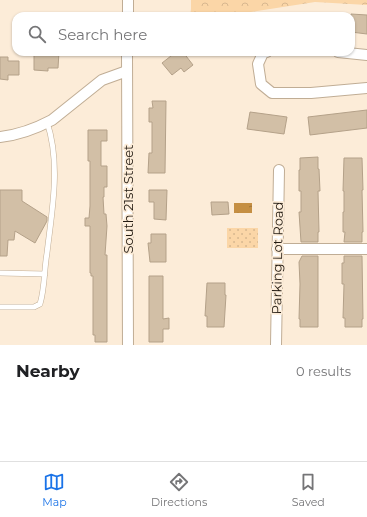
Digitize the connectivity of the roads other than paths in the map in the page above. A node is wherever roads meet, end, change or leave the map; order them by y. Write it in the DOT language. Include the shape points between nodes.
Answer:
graph roads {
  1 [pos="128,0"];
  2 [pos="128,12"];
  3 [pos="355,54"];
  4 [pos="367,55"];
  5 [pos="127,56"];
  6 [pos="262,56"];
  7 [pos="127,71"];
  8 [pos="367,88"];
  9 [pos="48,122"];
  10 [pos="0,137"];
  11 [pos="279,170"];
  12 [pos="277,249"];
  13 [pos="367,249"];
  14 [pos="0,273"];
  15 [pos="45,274"];
  16 [pos="0,307"];
  17 [pos="128,345"];
  18 [pos="276,345"];
  1 -- 2 [label="street"];
  3 -- 4 [label="street"];
  5 -- 7 [label="street, South 21st Street"];
  6 -- 8 [label="street" via="258,64 261,84 272,93 311,93"];
  7 -- 9 [label="street" via="102,80"];
  7 -- 17 [label="street, South 21st Street"];
  9 -- 10 [label="street" via="24,132"];
  9 -- 15 [label="lane" via="54,150 54,195"];
  11 -- 12 [label="street, Parking Lot Road"];
  12 -- 13 [label="street"];
  12 -- 18 [label="street, Parking Lot Road"];
  14 -- 15 [label="lane"];
  15 -- 16 [label="lane" via="40,304 34,307"];
}
